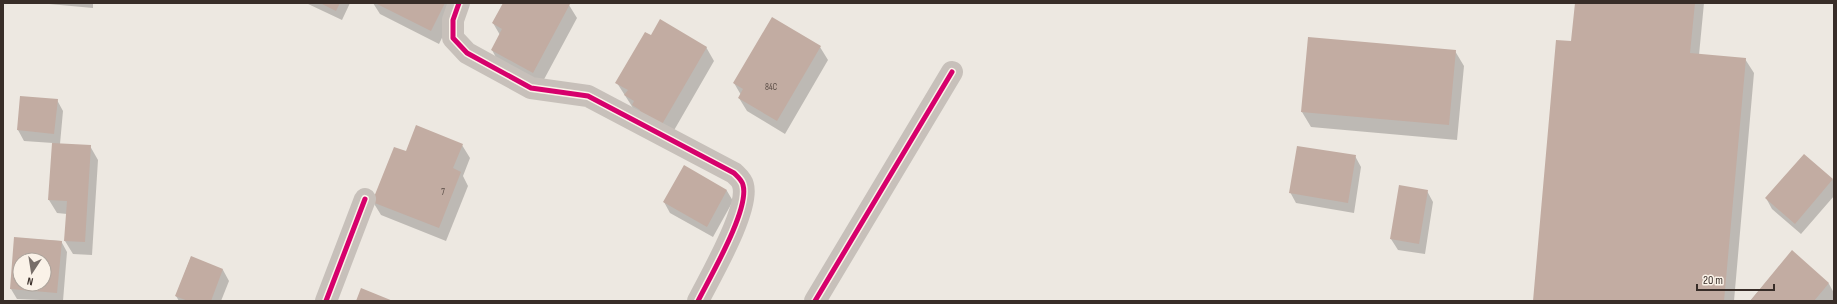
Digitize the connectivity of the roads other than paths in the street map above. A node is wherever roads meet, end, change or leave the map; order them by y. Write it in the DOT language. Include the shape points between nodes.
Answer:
graph roads {
  1 [pos="460,3"];
  2 [pos="952,72"];
  3 [pos="365,199"];
  4 [pos="326,301"];
  5 [pos="698,301"];
  6 [pos="815,301"];
  1 -- 5 [label="street" via="453,20 453,38 467,53 531,88 588,96 734,172 743,184 744,202"];
  2 -- 6 [label="street"];
  3 -- 4 [label="street"];
}
